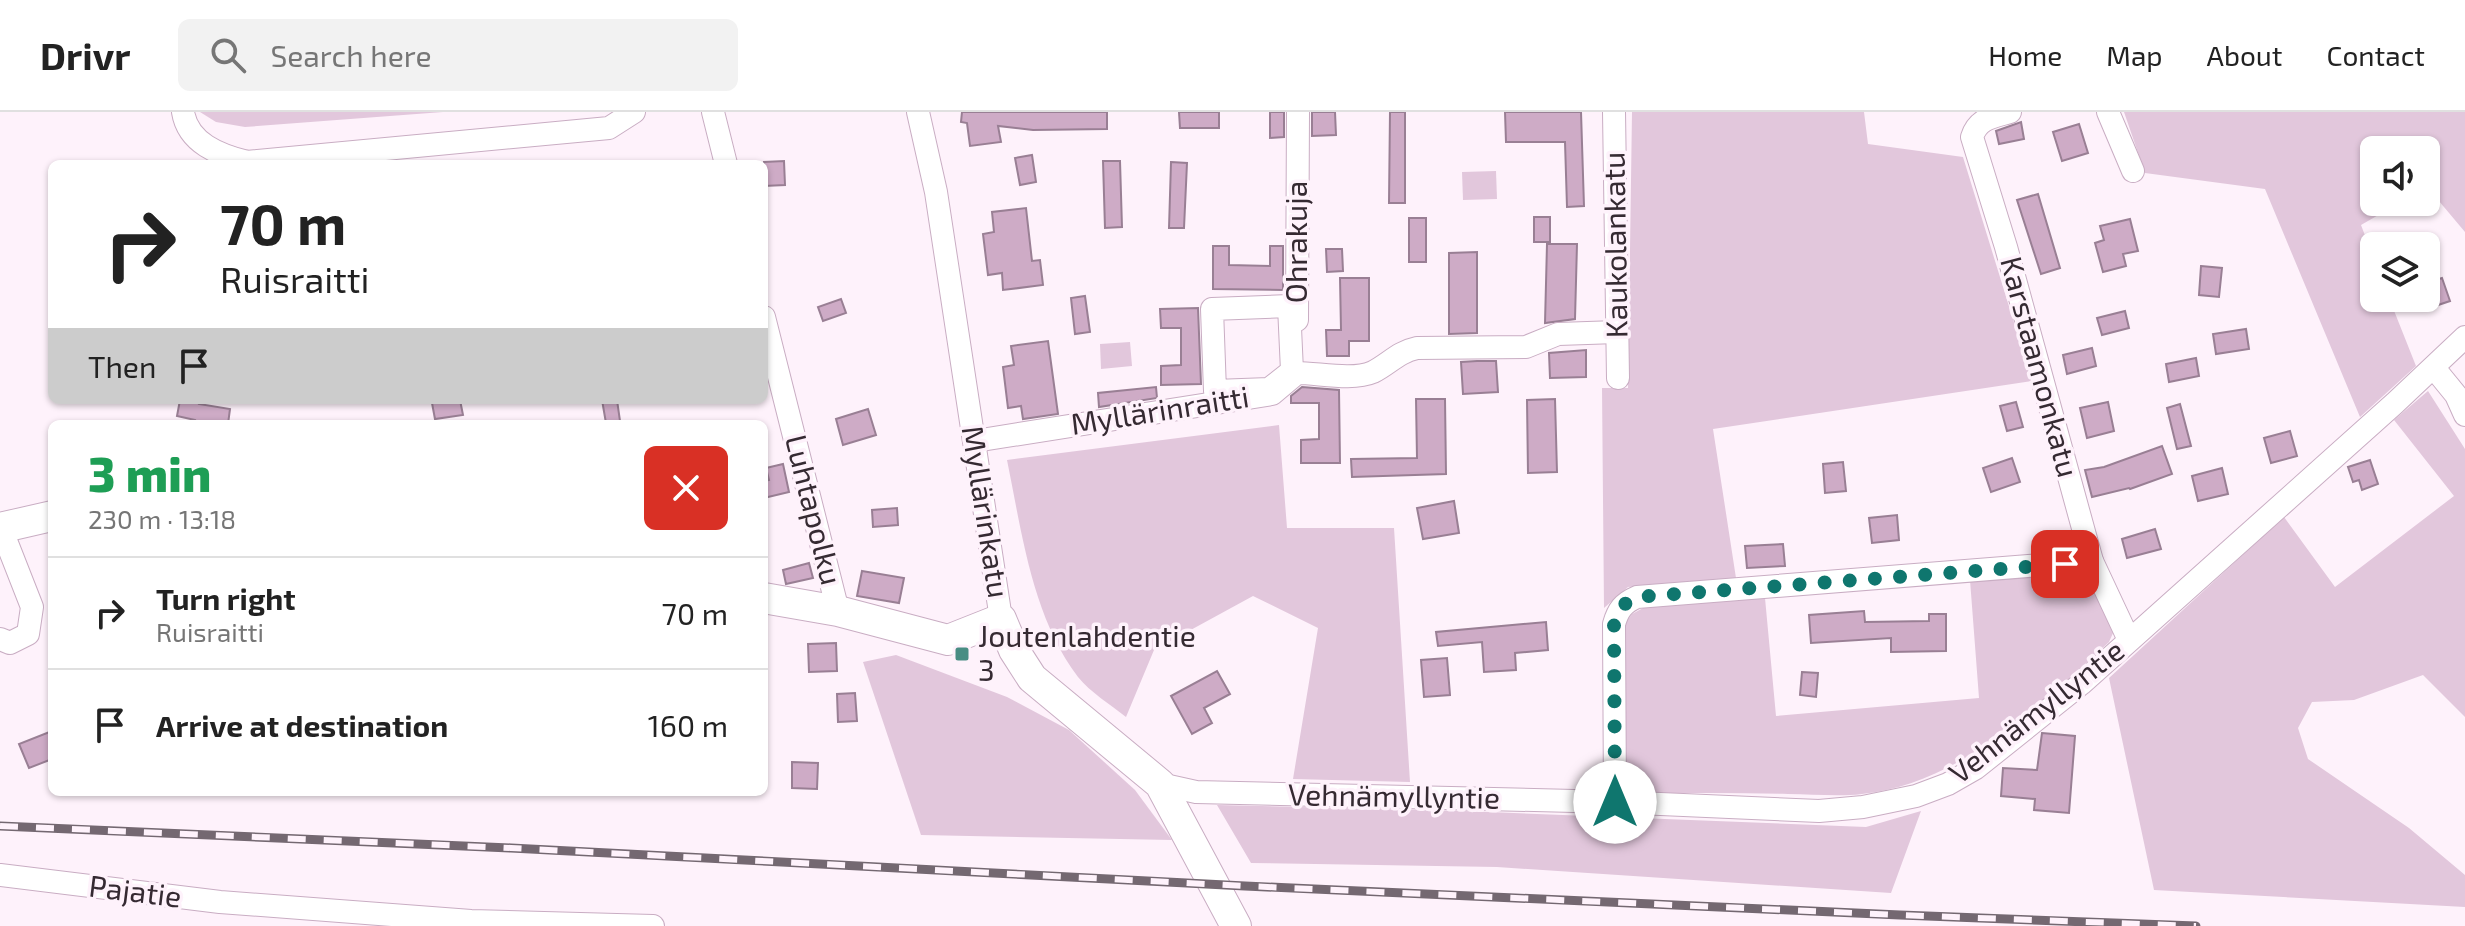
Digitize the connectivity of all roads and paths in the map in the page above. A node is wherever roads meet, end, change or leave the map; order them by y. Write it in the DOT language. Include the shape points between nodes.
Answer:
graph roads {
  1 [pos="183,112"];
  2 [pos="634,112"];
  3 [pos="713,112"];
  4 [pos="918,112"];
  5 [pos="1298,112"];
  6 [pos="1614,112"];
  7 [pos="2010,112"];
  8 [pos="2108,112"];
  9 [pos="239,160"];
  10 [pos="269,160"];
  11 [pos="725,160"];
  12 [pos="2133,171"];
  13 [pos="1617,332"];
  14 [pos="768,333"];
  15 [pos="2465,337"];
  16 [pos="2434,368"];
  17 [pos="1297,373"];
  18 [pos="1618,378"];
  19 [pos="1215,391"];
  20 [pos="2465,415"];
  21 [pos="975,441"];
  22 [pos="48,518"];
  23 [pos="2,542"];
  24 [pos="2092,561"];
  25 [pos="768,599"];
  26 [pos="838,611"];
  27 [pos="1001,619"];
  28 [pos="0,639"];
  29 [pos="2129,640"];
  30 [pos="1160,784"];
  31 [pos="1615,802"];
  32 [pos="0,875"];
  33 [pos="653,926"];
  34 [pos="1236,926"];
  1 -- 9 [label="street" via="192,134 222,156"];
  2 -- 10 [label="street" via="609,128 594,130"];
  3 -- 11 [label="street"];
  4 -- 21 [label="street, Myllärinkatu" via="936,192"];
  5 -- 17 [label="street, Ohrakuja"];
  6 -- 13 [label="street, Kaukolankatu"];
  7 -- 24 [label="street, Karstaamonkatu" via="1982,120 1972,137"];
  8 -- 12 [label="street"];
  13 -- 17 [label="street" via="1558,334 1526,347 1417,348 1361,375"];
  13 -- 18 [label="street, Kaukolankatu"];
  14 -- 26 [label="street, Luhtapolku"];
  15 -- 16 [label="street, Vehnämyllyntie"];
  16 -- 20 [label="street"];
  16 -- 29 [label="street, Vehnämyllyntie"];
  17 -- 21 [label="street, Myllärinraitti" via="1272,394"];
  19 -- 19 [label="street" via="1212,309 1289,306 1292,371 1269,389"];
  21 -- 27 [label="street, Myllärinkatu"];
  22 -- 23 [label="street"];
  23 -- 28 [label="street" via="32,607 28,634 10,643"];
  24 -- 29 [label="street, Karstaamonkatu"];
  24 -- 31 [label="street" via="1637,597 1626,602 1614,624"];
  25 -- 26 [label="street"];
  26 -- 27 [label="street" via="948,640"];
  27 -- 30 [label="street, Myllärinkatu" via="1032,678"];
  29 -- 31 [label="street, Vehnämyllyntie" via="1976,768 1916,796 1819,811"];
  30 -- 31 [label="street, Vehnämyllyntie" via="1196,792"];
  30 -- 34 [label="street, Myllärinkatu"];
  32 -- 33 [label="street, Pajatie" via="220,902 471,921"];
}
